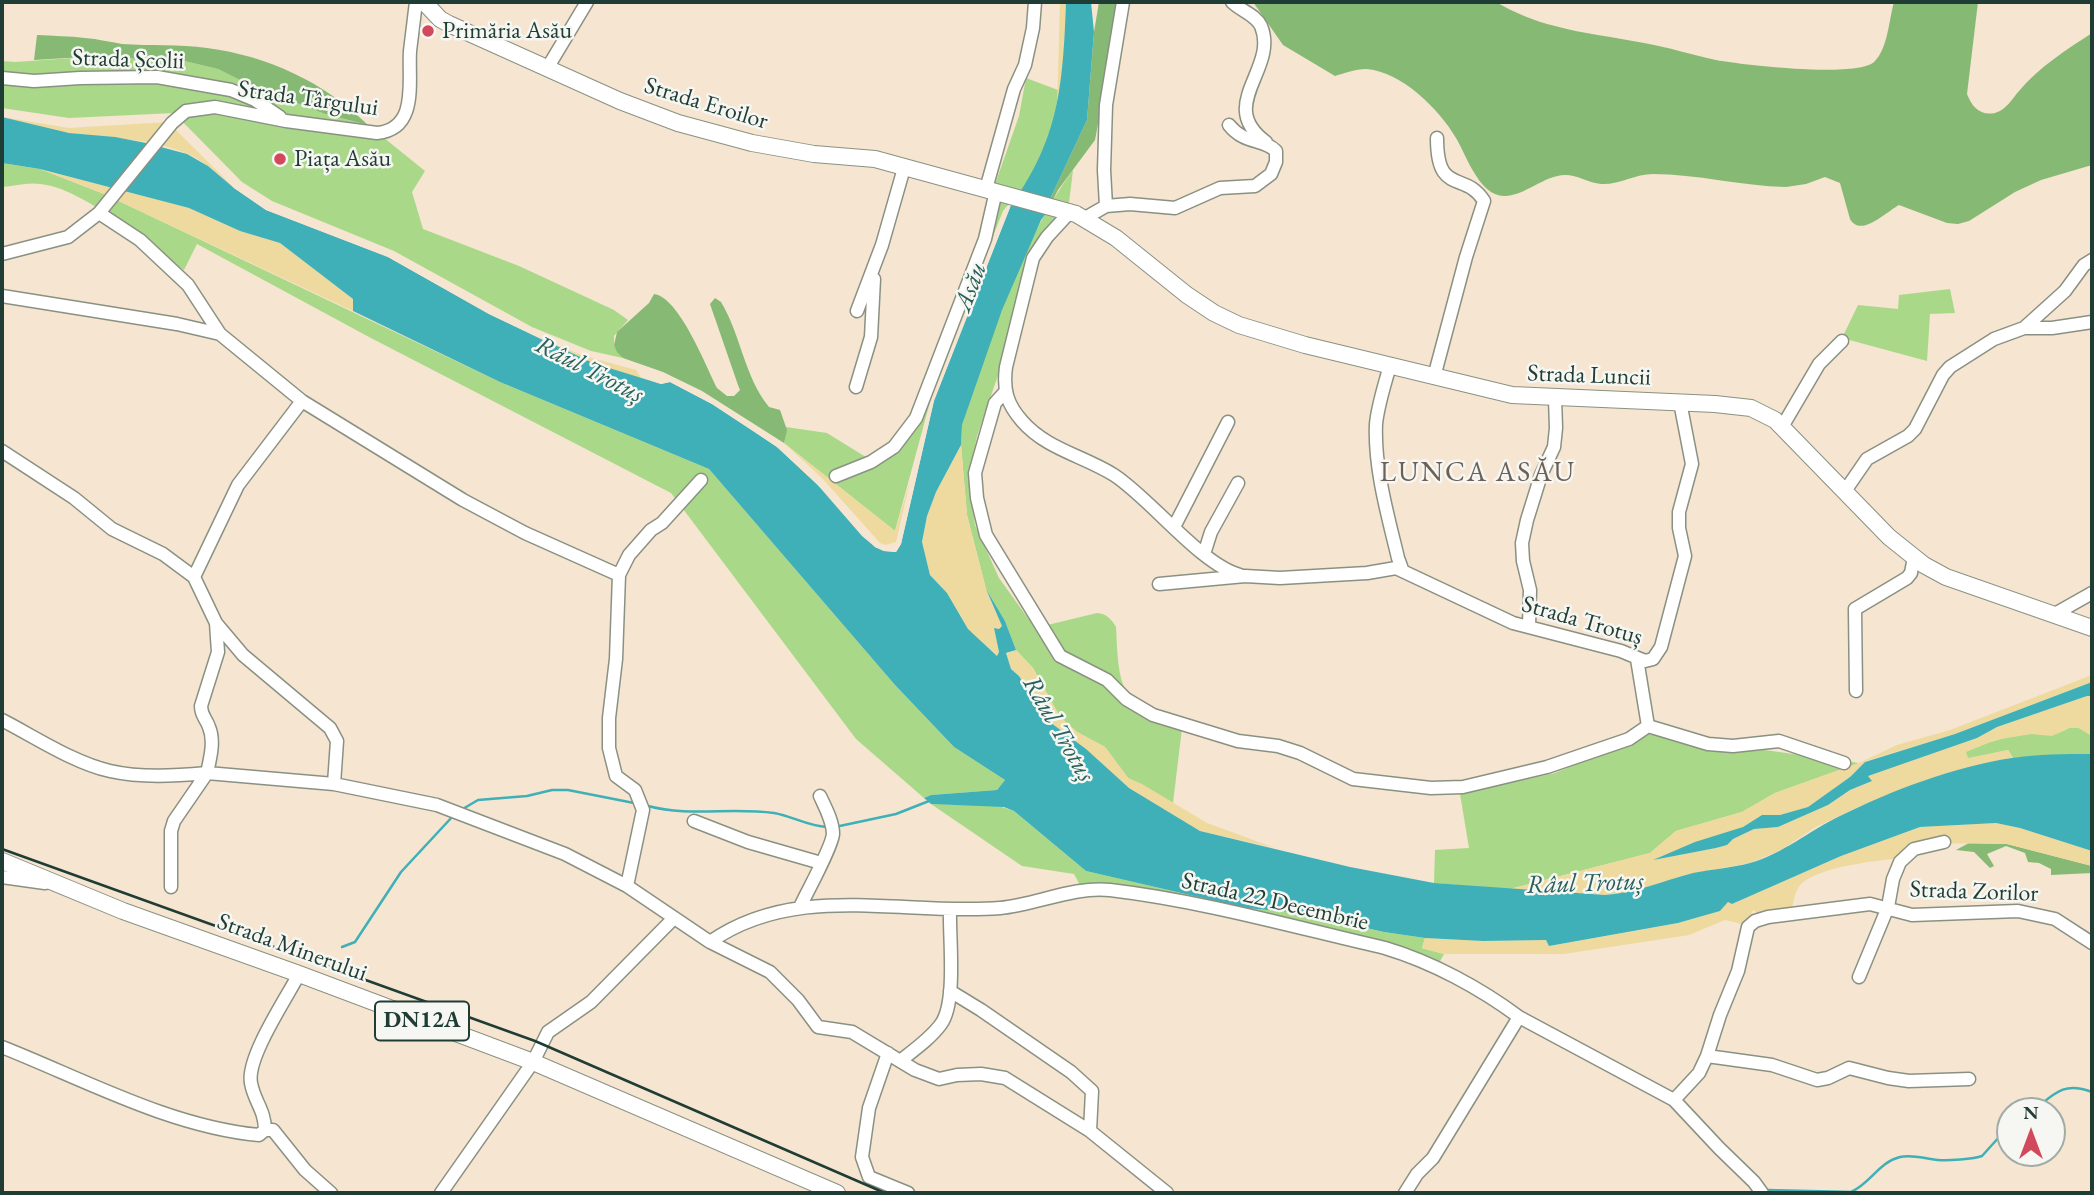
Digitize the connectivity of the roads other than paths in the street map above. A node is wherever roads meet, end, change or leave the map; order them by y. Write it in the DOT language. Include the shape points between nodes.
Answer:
graph roads {
  1 [pos="416,2"];
  2 [pos="424,2"];
  3 [pos="587,2"];
  4 [pos="1035,2"];
  5 [pos="1123,2"];
  6 [pos="1232,2"];
  7 [pos="548,67"];
  8 [pos="2,78"];
  9 [pos="286,121"];
  10 [pos="1229,125"];
  11 [pos="1437,138"];
  12 [pos="1272,147"];
  13 [pos="904,167"];
  14 [pos="991,190"];
  15 [pos="1106,206"];
  16 [pos="99,213"];
  17 [pos="1070,213"];
  18 [pos="2,254"];
  19 [pos="877,258"];
  20 [pos="2092,260"];
  21 [pos="2,296"];
  22 [pos="857,311"];
  23 [pos="2092,322"];
  24 [pos="2024,328"];
  25 [pos="220,334"];
  26 [pos="1842,341"];
  27 [pos="1390,365"];
  28 [pos="1434,377"];
  29 [pos="856,387"];
  30 [pos="1005,391"];
  31 [pos="1555,398"];
  32 [pos="302,401"];
  33 [pos="1680,402"];
  34 [pos="1228,422"];
  35 [pos="1782,427"];
  36 [pos="2,451"];
  37 [pos="836,476"];
  38 [pos="701,480"];
  39 [pos="1238,484"];
  40 [pos="1845,491"];
  41 [pos="1174,527"];
  42 [pos="1204,554"];
  43 [pos="1913,557"];
  44 [pos="1402,569"];
  45 [pos="619,575"];
  46 [pos="1245,576"];
  47 [pos="194,578"];
  48 [pos="1159,584"];
  49 [pos="2092,593"];
  50 [pos="2053,615"];
  51 [pos="216,624"];
  52 [pos="1528,626"];
  53 [pos="2092,628"];
  54 [pos="1637,659"];
  55 [pos="1856,691"];
  56 [pos="2,720"];
  57 [pos="1648,726"];
  58 [pos="1844,762"];
  59 [pos="207,773"];
  60 [pos="334,784"];
  61 [pos="820,796"];
  62 [pos="694,821"];
  63 [pos="1944,842"];
  64 [pos="2,861"];
  65 [pos="821,863"];
  66 [pos="2,877"];
  67 [pos="59,884"];
  68 [pos="627,886"];
  69 [pos="171,887"];
  70 [pos="800,907"];
  71 [pos="1888,907"];
  72 [pos="950,910"];
  73 [pos="674,918"];
  74 [pos="710,942"];
  75 [pos="2092,943"];
  76 [pos="299,974"];
  77 [pos="1859,977"];
  78 [pos="950,991"];
  79 [pos="1519,1017"];
  80 [pos="2,1047"];
  81 [pos="888,1053"];
  82 [pos="1707,1056"];
  83 [pos="900,1061"];
  84 [pos="533,1062"];
  85 [pos="1969,1079"];
  86 [pos="1674,1100"];
  87 [pos="265,1130"];
  88 [pos="1090,1131"];
  89 [pos="1760,1191"];
  90 [pos="331,1193"];
  91 [pos="441,1193"];
  92 [pos="837,1193"];
  93 [pos="908,1193"];
  94 [pos="1167,1193"];
  95 [pos="1405,1193"];
  1 -- 9 [label="street, Strada Târgului" via="409,98 400,124 377,133"];
  2 -- 7 [label="main road, Strada Eroilor" via="449,24"];
  3 -- 7 [label="street"];
  4 -- 14 [label="street" via="1025,65 1014,89"];
  5 -- 15 [label="street" via="1106,105"];
  6 -- 12 [label="street" via="1257,20 1263,36 1264,54 1248,90 1246,110 1252,128"];
  7 -- 13 [label="main road, Strada Eroilor" via="656,116 733,139"];
  8 -- 9 [label="street, Strada Școlii" via="157,77 205,84 255,100"];
  9 -- 16 [label="street, Strada Târgului" via="215,107 186,111"];
  10 -- 12 [label="street" via="1242,138"];
  11 -- 28 [label="street" via="1442,171 1478,191 1484,201"];
  12 -- 15 [label="street" via="1277,155 1274,169 1255,186 1220,188 1175,208"];
  13 -- 14 [label="main road, Strada Eroilor"];
  13 -- 19 [label="street"];
  14 -- 17 [label="main road, Strada Eroilor"];
  14 -- 37 [label="street" via="985,239 916,418 894,447"];
  15 -- 17 [label="street"];
  16 -- 18 [label="street" via="68,237"];
  16 -- 25 [label="street" via="140,240 188,285"];
  17 -- 27 [label="main road, Strada Luncii" via="1116,238 1200,305 1227,320 1350,358"];
  17 -- 30 [label="street" via="1046,237 1034,258 1008,356"];
  19 -- 22 [label="street"];
  19 -- 29 [label="street" via="871,337"];
  20 -- 24 [label="street" via="2065,292"];
  21 -- 25 [label="street"];
  23 -- 24 [label="street"];
  24 -- 40 [label="street" via="1994,339 1950,367 1915,429 1867,458"];
  25 -- 32 [label="street"];
  26 -- 35 [label="street" via="1819,364"];
  27 -- 28 [label="main road, Strada Luncii"];
  27 -- 44 [label="street" via="1376,434"];
  28 -- 31 [label="main road, Strada Luncii" via="1512,396"];
  30 -- 41 [label="street" via="1016,414 1034,433 1120,479"];
  30 -- 57 [label="street" via="995,403 975,473 986,535 1060,656 1107,680 1126,699 1153,715 1238,741 1300,753 1353,779 1431,788 1462,787 1547,767 1629,738"];
  31 -- 33 [label="main road, Strada Luncii"];
  31 -- 52 [label="street" via="1554,447 1522,542 1530,590"];
  32 -- 45 [label="street" via="463,500"];
  32 -- 47 [label="street" via="238,485"];
  33 -- 35 [label="main road, Strada Luncii" via="1751,408"];
  33 -- 54 [label="street, Strada Trotuș" via="1692,464 1679,512 1685,556 1659,653 1649,661"];
  34 -- 41 [label="street"];
  35 -- 40 [label="main road, Strada Luncii"];
  36 -- 47 [label="street" via="112,529 163,555"];
  38 -- 45 [label="street" via="629,555"];
  39 -- 42 [label="street"];
  40 -- 43 [label="main road, Strada Luncii"];
  41 -- 42 [label="street"];
  42 -- 46 [label="street"];
  43 -- 50 [label="main road, Strada Luncii" via="1946,577"];
  43 -- 55 [label="street" via="1911,573 1901,583 1855,609"];
  44 -- 46 [label="street" via="1280,578"];
  44 -- 52 [label="street, Strada Trotuș" via="1509,622"];
  45 -- 68 [label="street" via="609,748 616,776 635,790 643,810"];
  46 -- 48 [label="street"];
  47 -- 51 [label="street"];
  49 -- 50 [label="street"];
  50 -- 53 [label="main road, Strada Luncii"];
  51 -- 59 [label="street" via="218,652 201,706 211,738"];
  51 -- 60 [label="street" via="243,655 330,728 337,741"];
  52 -- 54 [label="street, Strada Trotuș"];
  54 -- 57 [label="street"];
  56 -- 59 [label="street" via="108,771 169,776"];
  57 -- 58 [label="street" via="1708,744 1779,741"];
  59 -- 60 [label="street"];
  59 -- 69 [label="street" via="174,821"];
  60 -- 68 [label="street" via="437,805 565,854"];
  61 -- 65 [label="street" via="833,834"];
  62 -- 65 [label="street"];
  63 -- 71 [label="street" via="1914,849 1900,862"];
  64 -- 67 [label="main road, Strada Minerului / DN12A"];
  65 -- 70 [label="street"];
  66 -- 67 [label="street"];
  67 -- 76 [label="main road, Strada Minerului / DN12A"];
  68 -- 73 [label="street"];
  70 -- 72 [label="street, Strada 22 Decembrie"];
  70 -- 74 [label="street, Strada 22 Decembrie" via="729,929"];
  71 -- 75 [label="street, Strada Zorilor" via="1912,915 2031,912 2055,919"];
  71 -- 77 [label="street"];
  71 -- 82 [label="street, Strada Zorilor" via="1870,904 1755,920 1748,927 1738,971"];
  72 -- 78 [label="street"];
  72 -- 79 [label="street, Strada 22 Decembrie" via="1003,908 1106,890 1191,903 1413,956"];
  73 -- 74 [label="street"];
  73 -- 84 [label="street" via="592,1002 548,1032"];
  74 -- 81 [label="street" via="771,972 818,1027 852,1032"];
  76 -- 84 [label="main road, Strada Minerului / DN12A"];
  76 -- 87 [label="street" via="250,1068 251,1084 265,1115"];
  78 -- 83 [label="street" via="942,1023"];
  78 -- 88 [label="street" via="1072,1072 1093,1091"];
  79 -- 86 [label="street, Strada 22 Decembrie"];
  79 -- 95 [label="street" via="1433,1158"];
  80 -- 87 [label="street" via="131,1102 237,1133 259,1135"];
  81 -- 83 [label="street"];
  81 -- 93 [label="street" via="869,1108 862,1157 869,1177"];
  82 -- 85 [label="street" via="1772,1065 1817,1080 1849,1068 1909,1081"];
  82 -- 86 [label="street, Strada Zorilor" via="1699,1073"];
  83 -- 88 [label="street" via="939,1079 981,1074 1005,1078"];
  84 -- 91 [label="street"];
  84 -- 92 [label="main road, Strada Minerului / DN12A"];
  86 -- 89 [label="street, Strada 22 Decembrie"];
  87 -- 90 [label="street" via="273,1130 305,1170"];
  88 -- 94 [label="street"];
}
